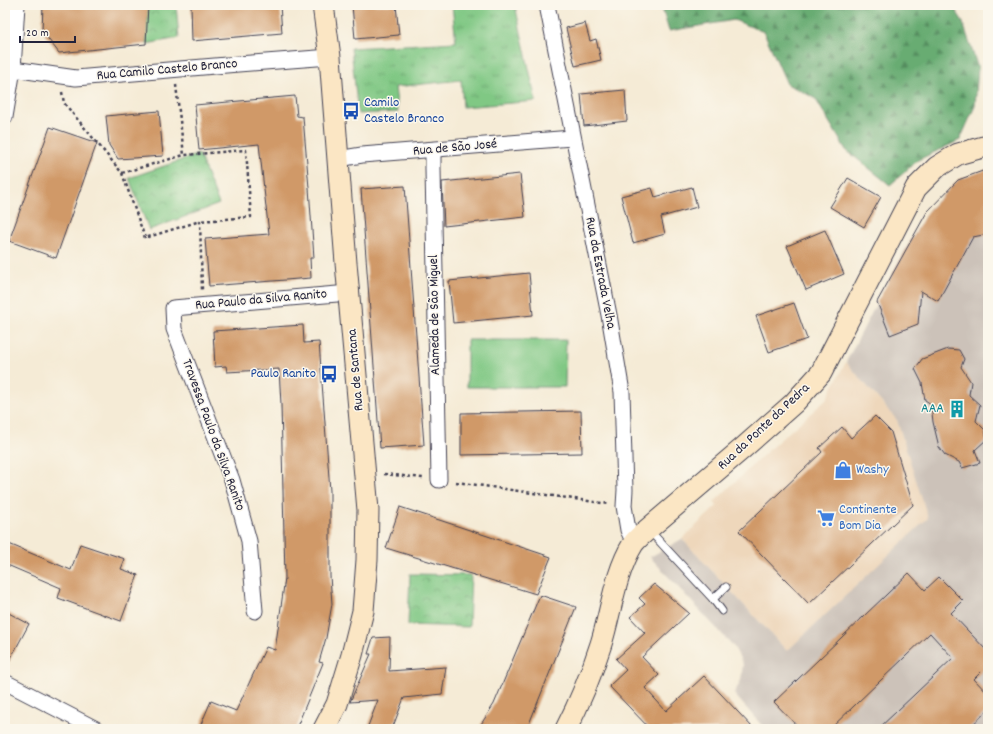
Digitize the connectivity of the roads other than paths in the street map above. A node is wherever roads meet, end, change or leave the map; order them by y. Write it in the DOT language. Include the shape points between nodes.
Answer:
graph roads {
  1 [pos="17,5"];
  2 [pos="323,5"];
  3 [pos="547,5"];
  4 [pos="330,57"];
  5 [pos="9,67"];
  6 [pos="5,117"];
  7 [pos="572,138"];
  8 [pos="988,147"];
  9 [pos="433,150"];
  10 [pos="338,159"];
  11 [pos="349,293"];
  12 [pos="173,308"];
  13 [pos="439,480"];
  14 [pos="641,536"];
  15 [pos="726,587"];
  16 [pos="713,599"];
  17 [pos="255,610"];
  18 [pos="722,611"];
  19 [pos="5,682"];
  20 [pos="96,729"];
  21 [pos="324,729"];
  22 [pos="566,729"];
  1 -- 5 [label="street"];
  2 -- 4 [label="main road, Rua de Santana"];
  3 -- 7 [label="street, Rua da Estrada Velha"];
  4 -- 5 [label="street, Rua Camilo Castelo Branco" via="76,78"];
  4 -- 10 [label="main road, Rua de Santana"];
  5 -- 6 [label="street"];
  7 -- 9 [label="street, Rua de São José"];
  7 -- 14 [label="street, Rua da Estrada Velha" via="609,315 622,392 624,506 628,530"];
  8 -- 14 [label="main road, Rua da Ponte da Pedra" via="958,154 937,167 916,188 821,373 794,403"];
  9 -- 10 [label="street, Rua de São José"];
  9 -- 13 [label="street, Alameda de São Miguel"];
  10 -- 11 [label="main road, Rua de Santana"];
  11 -- 12 [label="street, Rua Paulo da Silva Ranito"];
  11 -- 21 [label="main road, Rua de Santana" via="366,473 367,560 363,611 352,655 337,704"];
  12 -- 17 [label="street, Travessa Paulo da Silva Ranito" via="174,329 232,480 249,541"];
  14 -- 16 [label="lane"];
  14 -- 22 [label="main road, Rua da Ponte da Pedra" via="627,555 601,643"];
  15 -- 16 [label="lane"];
  16 -- 18 [label="lane"];
  19 -- 20 [label="street"];
}
